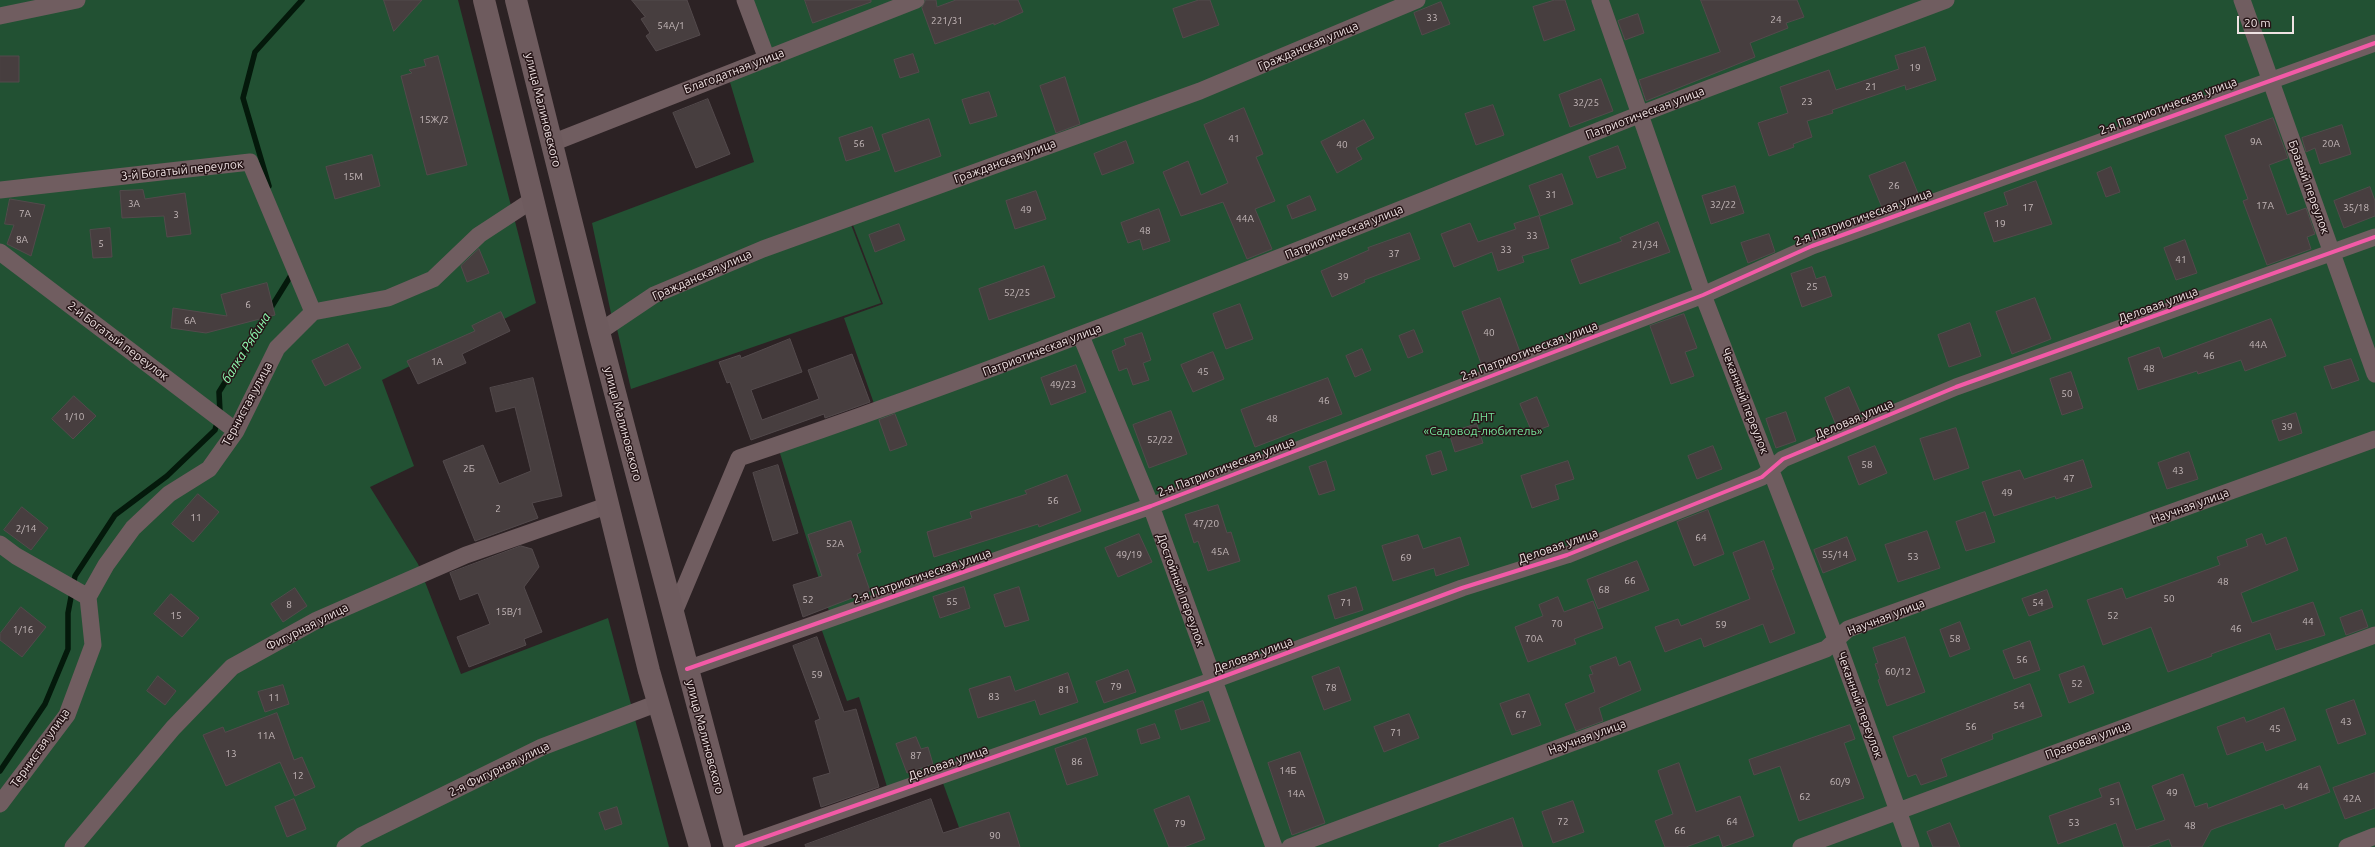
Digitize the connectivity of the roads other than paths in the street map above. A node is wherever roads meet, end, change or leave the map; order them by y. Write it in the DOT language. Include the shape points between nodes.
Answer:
graph roads {
  1 [pos="76,0"];
  2 [pos="484,0"];
  3 [pos="516,0"];
  4 [pos="745,0"];
  5 [pos="916,0"];
  6 [pos="1417,0"];
  7 [pos="1600,0"];
  8 [pos="1946,0"];
  9 [pos="2242,0"];
  10 [pos="0,16"];
  11 [pos="2375,43"];
  12 [pos="767,59"];
  13 [pos="2271,79"];
  14 [pos="1639,115"];
  15 [pos="552,143"];
  16 [pos="0,190"];
  17 [pos="534,199"];
  18 [pos="2375,237"];
  19 [pos="0,252"];
  20 [pos="2333,253"];
  21 [pos="1704,295"];
  22 [pos="313,312"];
  23 [pos="599,332"];
  24 [pos="1081,336"];
  25 [pos="2375,374"];
  26 [pos="236,431"];
  27 [pos="2375,439"];
  28 [pos="1772,469"];
  29 [pos="609,505"];
  30 [pos="1151,506"];
  31 [pos="0,544"];
  32 [pos="88,598"];
  33 [pos="673,615"];
  34 [pos="2375,635"];
  35 [pos="1836,639"];
  36 [pos="687,669"];
  37 [pos="1214,680"];
  38 [pos="658,702"];
  39 [pos="0,804"];
  40 [pos="1898,810"];
  41 [pos="2375,836"];
  42 [pos="73,847"];
  43 [pos="345,847"];
  44 [pos="700,847"];
  45 [pos="736,847"];
  46 [pos="1274,847"];
  47 [pos="1290,847"];
  48 [pos="1801,847"];
  49 [pos="1911,847"];
  50 [pos="2347,847"];
  1 -- 10 [label="street"];
  2 -- 17 [label="highway"];
  3 -- 15 [label="highway, улица Малиновского"];
  4 -- 12 [label="street"];
  5 -- 12 [label="street, Благодатная улица"];
  6 -- 23 [label="street, Гражданская улица" via="1200,91 763,249 654,295"];
  7 -- 14 [label="street, Чеканный переулок"];
  8 -- 14 [label="street, Патриотическая улица"];
  9 -- 13 [label="street, Бравый переулок"];
  11 -- 13 [label="street, 2-я Патриотическая улица"];
  12 -- 15 [label="street, Благодатная улица"];
  13 -- 20 [label="street, Бравый переулок"];
  13 -- 21 [label="street, 2-я Патриотическая улица" via="1812,246"];
  14 -- 21 [label="street, Чеканный переулок"];
  14 -- 24 [label="street, Патриотическая улица"];
  15 -- 23 [label="highway, улица Малиновского"];
  16 -- 22 [label="street, 3-й Богатый переулок" via="250,162"];
  17 -- 22 [label="street" via="479,235 433,279 388,298"];
  17 -- 29 [label="highway"];
  18 -- 20 [label="street, Деловая улица"];
  19 -- 26 [label="street, 2-й Богатый переулок"];
  20 -- 25 [label="street, Бравый переулок"];
  20 -- 28 [label="street, Деловая улица" via="1956,388 1783,459"];
  21 -- 28 [label="street, Чеканный переулок"];
  21 -- 30 [label="street, 2-я Патриотическая улица"];
  22 -- 26 [label="street, Тернистая улица" via="277,348"];
  23 -- 33 [label="highway, улица Малиновского"];
  24 -- 30 [label="street, Достойный переулок"];
  24 -- 33 [label="street, Патриотическая улица" via="875,412 739,458"];
  26 -- 32 [label="street, Тернистая улица" via="209,469 169,494 133,528 106,565"];
  27 -- 35 [label="street, Научная улица" via="1848,629"];
  28 -- 35 [label="street, Чеканный переулок"];
  28 -- 37 [label="street, Деловая улица" via="1762,477 1567,555 1462,588"];
  29 -- 38 [label="highway"];
  29 -- 42 [label="street, Фигурная улица" via="466,555 317,620 232,667 173,728"];
  30 -- 36 [label="street, 2-я Патриотическая улица"];
  30 -- 37 [label="street, Достойный переулок"];
  31 -- 32 [label="street"];
  32 -- 39 [label="street, Тернистая улица" via="92,645 67,715"];
  33 -- 36 [label="highway, улица Малиновского"];
  34 -- 40 [label="street, Правовая улица"];
  35 -- 40 [label="street, Чеканный переулок"];
  35 -- 47 [label="street, Научная улица" via="1826,649"];
  36 -- 45 [label="highway, улица Малиновского"];
  37 -- 45 [label="street, Деловая улица"];
  37 -- 46 [label="street, Достойный переулок"];
  38 -- 43 [label="street, 2-я Фигурная улица" via="542,747 361,836"];
  38 -- 44 [label="highway"];
  40 -- 48 [label="street, Правовая улица"];
  40 -- 49 [label="street, Чеканный переулок"];
  41 -- 50 [label="street"];
}
